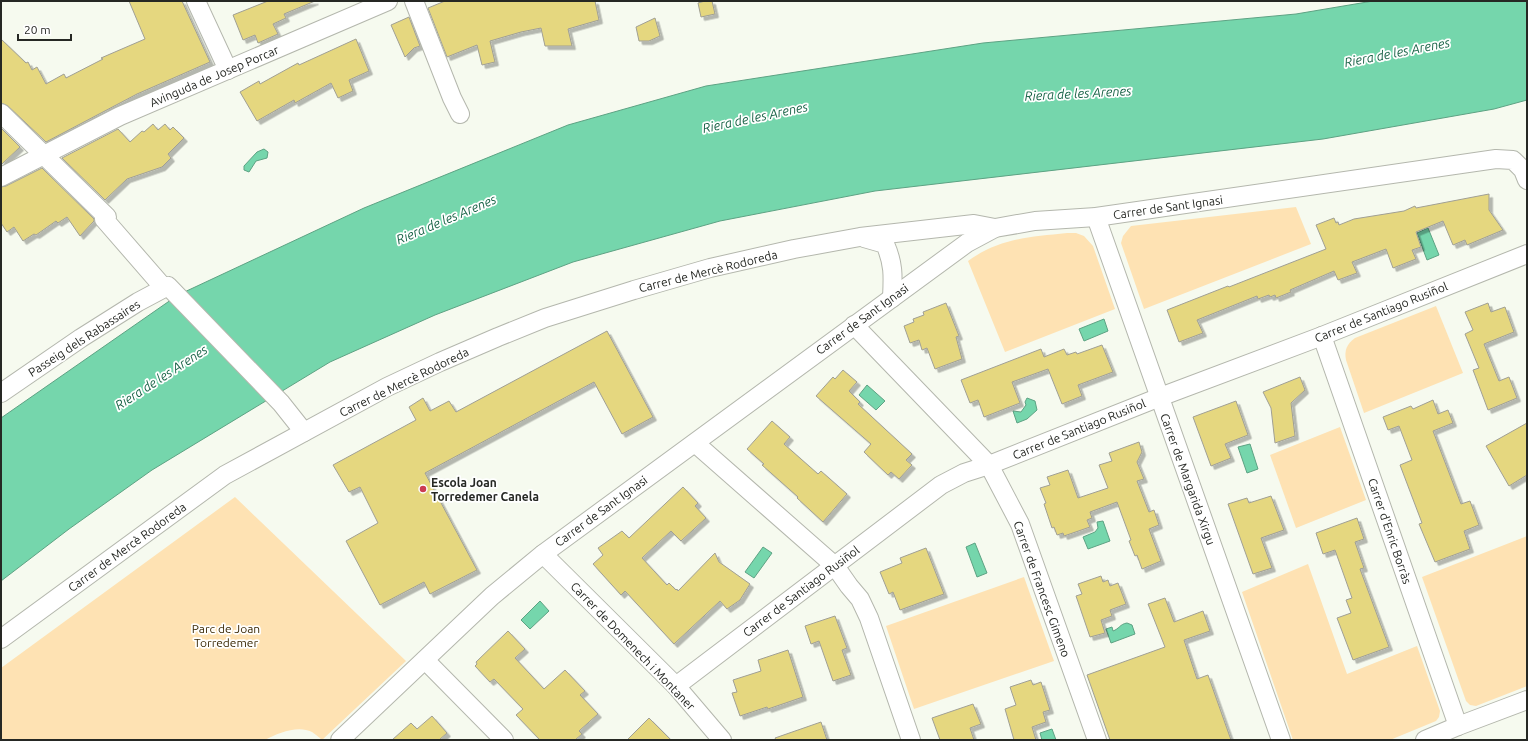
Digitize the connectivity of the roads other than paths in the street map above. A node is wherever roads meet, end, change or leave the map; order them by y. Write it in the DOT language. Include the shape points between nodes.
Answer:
graph roads {
  1 [pos="196,1"];
  2 [pos="388,1"];
  3 [pos="414,1"];
  4 [pos="228,70"];
  5 [pos="1,113"];
  6 [pos="460,114"];
  7 [pos="44,155"];
  8 [pos="1,177"];
  9 [pos="1527,180"];
  10 [pos="1096,217"];
  11 [pos="995,228"];
  12 [pos="860,237"];
  13 [pos="1527,254"];
  14 [pos="166,287"];
  15 [pos="892,298"];
  16 [pos="854,325"];
  17 [pos="1322,336"];
  18 [pos="1,393"];
  19 [pos="1160,397"];
  20 [pos="304,432"];
  21 [pos="695,444"];
  22 [pos="989,465"];
  23 [pos="543,554"];
  24 [pos="835,566"];
  25 [pos="1,639"];
  26 [pos="425,660"];
  27 [pos="676,686"];
  28 [pos="1527,700"];
  29 [pos="1458,726"];
  30 [pos="340,740"];
  31 [pos="504,740"];
  32 [pos="722,740"];
  33 [pos="911,740"];
  34 [pos="1097,740"];
  35 [pos="1281,740"];
  36 [pos="1425,740"];
  1 -- 4 [label="street"];
  2 -- 4 [label="street, Avinguda de Josep Porcar"];
  3 -- 6 [label="street"];
  4 -- 7 [label="street, Avinguda de Josep Porcar" via="120,116"];
  5 -- 7 [label="street"];
  7 -- 8 [label="street, Avinguda de Josep Porcar"];
  7 -- 14 [label="street" via="107,216 104,219"];
  9 -- 10 [label="street, Carrer de Sant Ignasi" via="1512,160 1496,159"];
  10 -- 11 [label="street, Carrer de Sant Ignasi" via="1035,221"];
  10 -- 19 [label="street, Carrer de Margarida Xirgu"];
  11 -- 12 [label="street, Carrer de Mercè Rodoreda" via="974,224"];
  11 -- 15 [label="street, Carrer de Sant Ignasi" via="967,243"];
  12 -- 15 [label="street, Carrer de Mercè Rodoreda" via="885,244 893,269"];
  12 -- 20 [label="street, Carrer de Mercè Rodoreda" via="710,268 545,318 387,387"];
  13 -- 17 [label="street, Carrer de Santiago Rusiñol"];
  14 -- 18 [label="street, Passeig dels Rabassaires" via="81,338"];
  14 -- 20 [label="street" via="280,403"];
  15 -- 16 [label="street, Carrer de Sant Ignasi"];
  16 -- 21 [label="street, Carrer de Sant Ignasi"];
  16 -- 22 [label="street, Carrer de Francesc Gimeno"];
  17 -- 19 [label="street, Carrer de Santiago Rusiñol"];
  17 -- 29 [label="street, Carrer d'Enric Borràs"];
  19 -- 22 [label="street, Carrer de Santiago Rusiñol"];
  19 -- 35 [label="street, Carrer de Margarida Xirgu"];
  20 -- 25 [label="street, Carrer de Mercè Rodoreda" via="225,475"];
  21 -- 23 [label="street, Carrer de Sant Ignasi"];
  21 -- 24 [label="street"];
  22 -- 24 [label="street, Carrer de Santiago Rusiñol" via="964,473 941,485"];
  22 -- 34 [label="street, Carrer de Francesc Gimeno" via="1020,524"];
  23 -- 26 [label="street, Carrer de Sant Ignasi" via="492,596"];
  23 -- 27 [label="street, Carrer de Domenech i Montaner"];
  24 -- 27 [label="street, Carrer de Santiago Rusiñol"];
  24 -- 33 [label="street" via="860,599 869,618"];
  26 -- 30 [label="street, Carrer de Sant Ignasi"];
  26 -- 31 [label="street"];
  27 -- 32 [label="street, Carrer de Domenech i Montaner"];
  28 -- 29 [label="street"];
  29 -- 36 [label="street"];
}
